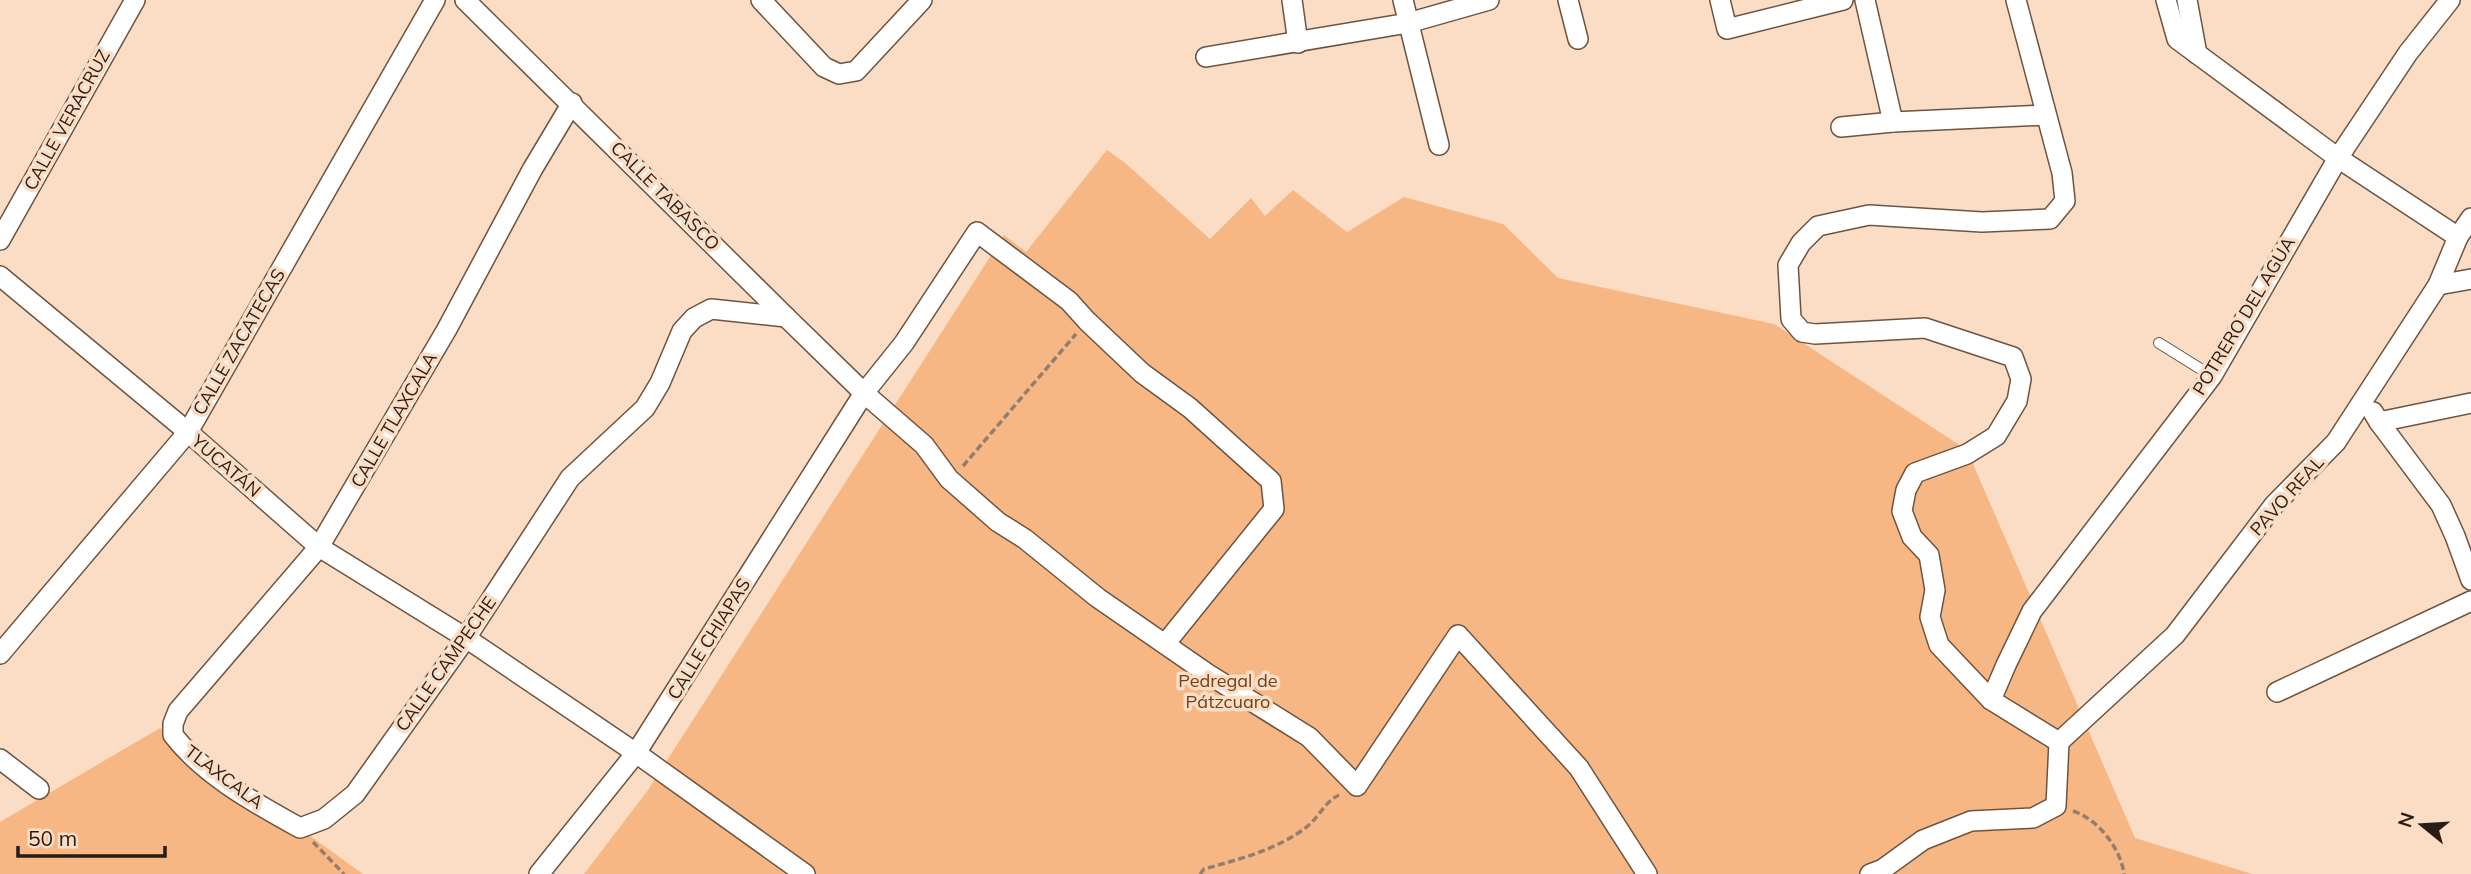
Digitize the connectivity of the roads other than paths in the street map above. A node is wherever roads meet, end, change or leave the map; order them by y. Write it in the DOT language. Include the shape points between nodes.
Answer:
graph roads {
  1 [pos="135,0"];
  2 [pos="435,0"];
  3 [pos="465,0"];
  4 [pos="761,0"];
  5 [pos="922,0"];
  6 [pos="1292,0"];
  7 [pos="1402,0"];
  8 [pos="1489,0"];
  9 [pos="1568,0"];
  10 [pos="1720,0"];
  11 [pos="1843,0"];
  12 [pos="1865,0"];
  13 [pos="2016,0"];
  14 [pos="2166,0"];
  15 [pos="2188,0"];
  16 [pos="2206,0"];
  17 [pos="2450,0"];
  18 [pos="2192,20"];
  19 [pos="1408,23"];
  20 [pos="1578,39"];
  21 [pos="2178,39"];
  22 [pos="1298,43"];
  23 [pos="2197,54"];
  24 [pos="1206,57"];
  25 [pos="572,103"];
  26 [pos="2046,116"];
  27 [pos="1893,122"];
  28 [pos="1841,127"];
  29 [pos="1439,145"];
  30 [pos="2338,158"];
  31 [pos="2471,218"];
  32 [pos="2458,237"];
  33 [pos="0,240"];
  34 [pos="0,276"];
  35 [pos="2471,279"];
  36 [pos="2438,285"];
  37 [pos="786,317"];
  38 [pos="2159,343"];
  39 [pos="2212,376"];
  40 [pos="864,393"];
  41 [pos="2365,400"];
  42 [pos="2471,403"];
  43 [pos="2379,422"];
  44 [pos="188,432"];
  45 [pos="2463,534"];
  46 [pos="319,547"];
  47 [pos="2471,580"];
  48 [pos="2471,601"];
  49 [pos="466,638"];
  50 [pos="1165,644"];
  51 [pos="0,654"];
  52 [pos="2277,692"];
  53 [pos="1992,700"];
  54 [pos="178,711"];
  55 [pos="2059,742"];
  56 [pos="636,753"];
  57 [pos="0,759"];
  58 [pos="39,789"];
  59 [pos="300,828"];
  60 [pos="538,874"];
  61 [pos="805,874"];
  62 [pos="1647,874"];
  63 [pos="1870,874"];
  1 -- 33 [label="street, CALLE VERACRUZ"];
  2 -- 44 [label="street, CALLE ZACATECAS"];
  3 -- 25 [label="street, CALLE TABASCO"];
  4 -- 5 [label="street" via="824,67 839,74 856,71"];
  6 -- 22 [label="street"];
  7 -- 19 [label="street"];
  8 -- 19 [label="street"];
  9 -- 20 [label="street"];
  10 -- 11 [label="street" via="1727,29"];
  12 -- 27 [label="street"];
  13 -- 26 [label="street"];
  14 -- 21 [label="street"];
  15 -- 18 [label="street"];
  16 -- 18 [label="street"];
  17 -- 30 [label="street, POTRERO DEL AGUA" via="2408,53"];
  18 -- 21 [label="street"];
  18 -- 23 [label="street"];
  19 -- 22 [label="street"];
  19 -- 29 [label="street"];
  21 -- 23 [label="street"];
  22 -- 24 [label="street"];
  23 -- 30 [label="street"];
  25 -- 37 [label="street, CALLE TABASCO"];
  25 -- 46 [label="street, CALLE TLAXCALA"];
  26 -- 27 [label="street"];
  26 -- 53 [label="street" via="2065,201 2050,219 1982,222 1869,215 1818,226 1788,265 1791,319 1802,332 1925,328 2013,357 2021,379 2017,401 1996,436 1967,454 1915,473 1902,511 1912,537 1929,555 1934,590 1930,617 1939,645"];
  27 -- 28 [label="street"];
  30 -- 32 [label="street"];
  30 -- 39 [label="street, POTRERO DEL AGUA"];
  31 -- 32 [label="street, PAVO REAL"];
  32 -- 36 [label="street, PAVO REAL"];
  34 -- 44 [label="street, YUCATÁN"];
  35 -- 36 [label="street"];
  36 -- 41 [label="street, PAVO REAL"];
  37 -- 40 [label="street, CALLE TABASCO"];
  37 -- 49 [label="street, CALLE CAMPECHE" via="711,309 694,318 682,331 645,408 570,478"];
  38 -- 39 [label="lane"];
  39 -- 53 [label="street, POTRERO DEL AGUA" via="2032,611"];
  40 -- 50 [label="street, CALLE TABASCO" via="924,445 949,479 998,522"];
  40 -- 50 [label="street, CALLE CHIAPAS" via="925,313 976,232 1069,302 1142,373 1190,408 1271,481 1274,509"];
  40 -- 56 [label="street, CALLE CHIAPAS"];
  41 -- 43 [label="street"];
  41 -- 55 [label="street, PAVO REAL" via="2336,442 2274,505 2175,635"];
  42 -- 43 [label="street"];
  43 -- 45 [label="street"];
  44 -- 46 [label="street, YUCATÁN"];
  44 -- 51 [label="street, CALLE ZACATECAS"];
  45 -- 47 [label="street"];
  46 -- 49 [label="street, YUCATÁN"];
  46 -- 54 [label="street, CALLE TLAXCALA"];
  48 -- 52 [label="street"];
  49 -- 56 [label="street, YUCATÁN"];
  49 -- 59 [label="street, CALLE CAMPECHE" via="355,794 324,819"];
  50 -- 62 [label="street, CALLE TABASCO" via="1309,737 1357,786 1458,635 1578,768"];
  53 -- 55 [label="street"];
  54 -- 59 [label="street, TLAXCALA" via="173,735 185,750 246,798"];
  55 -- 63 [label="street" via="2056,806 2033,818 1971,821 1923,840"];
  56 -- 60 [label="street, CALLE CHIAPAS"];
  56 -- 61 [label="street, YUCATÁN"];
  57 -- 58 [label="street"];
}
